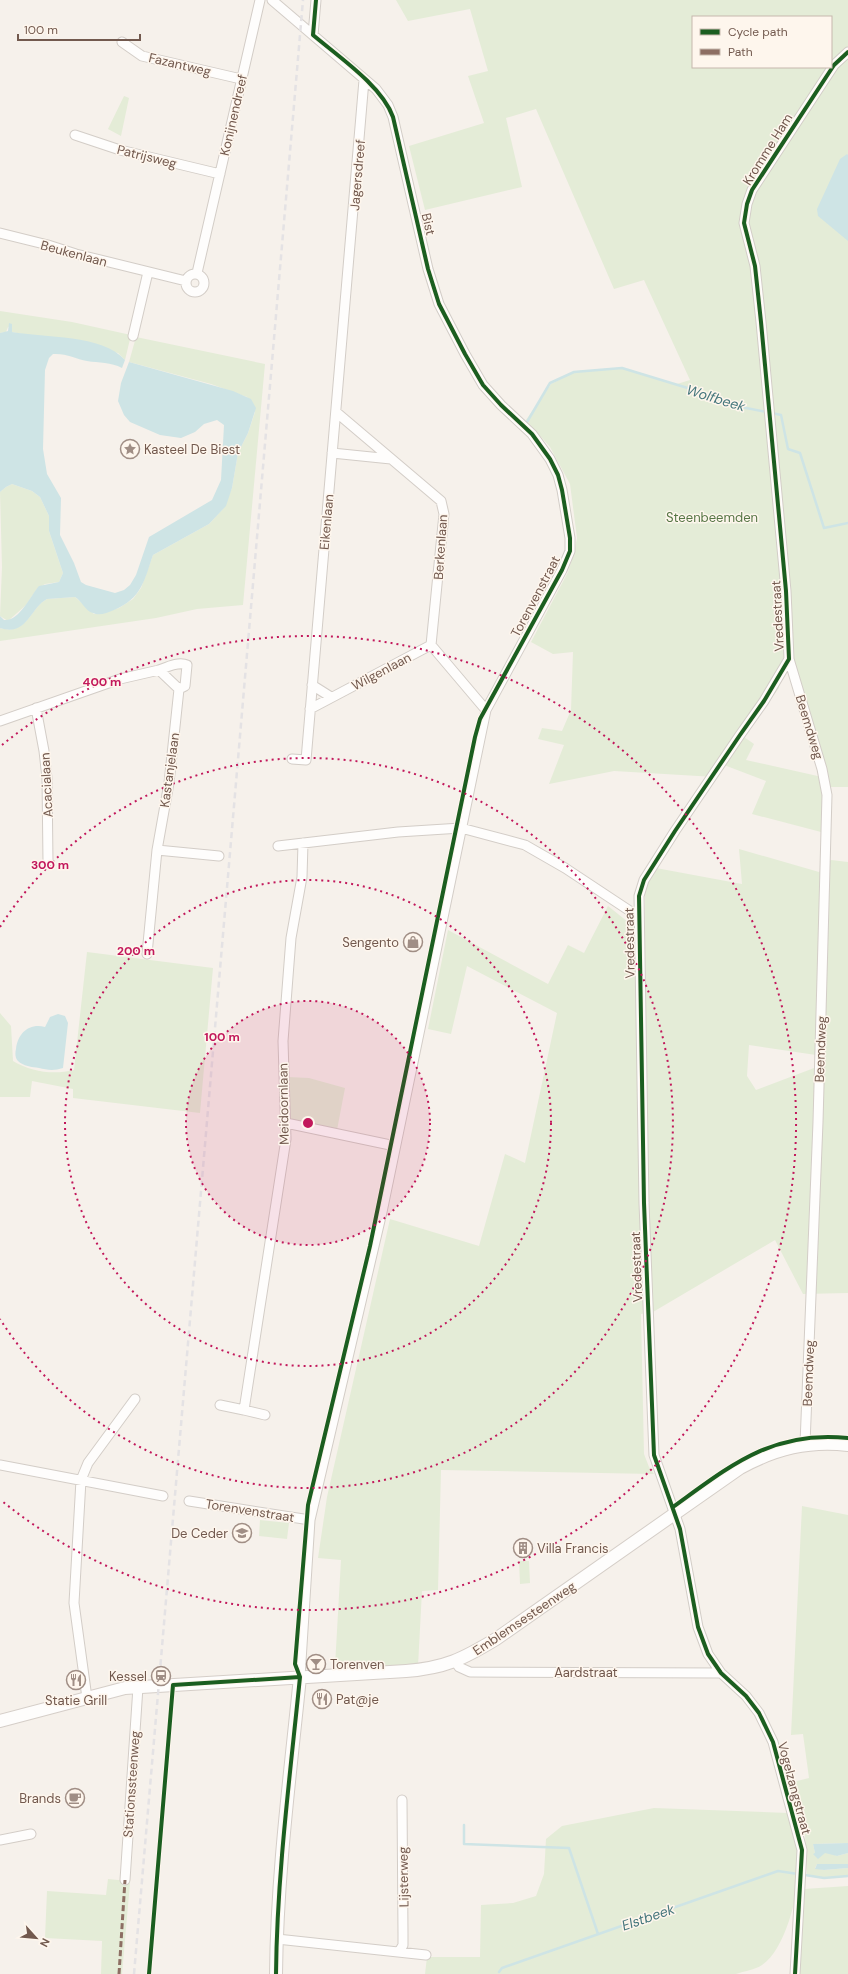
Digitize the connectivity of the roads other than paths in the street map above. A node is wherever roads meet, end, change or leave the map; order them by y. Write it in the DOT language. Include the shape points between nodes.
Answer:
graph roads {
  1 [pos="260,0"];
  2 [pos="272,0"];
  3 [pos="316,0"];
  4 [pos="313,36"];
  5 [pos="122,42"];
  6 [pos="848,52"];
  7 [pos="832,68"];
  8 [pos="832,68"];
  9 [pos="241,79"];
  10 [pos="364,80"];
  11 [pos="75,135"];
  12 [pos="220,174"];
  13 [pos="0,233"];
  14 [pos="349,271"];
  15 [pos="148,272"];
  16 [pos="197,273"];
  17 [pos="186,281"];
  18 [pos="133,336"];
  19 [pos="336,412"];
  20 [pos="770,413"];
  21 [pos="522,425"];
  22 [pos="332,453"];
  23 [pos="391,459"];
  24 [pos="431,644"];
  25 [pos="789,659"];
  26 [pos="159,670"];
  27 [pos="312,685"];
  28 [pos="179,689"];
  29 [pos="331,697"];
  30 [pos="36,708"];
  31 [pos="310,709"];
  32 [pos="486,710"];
  33 [pos="0,721"];
  34 [pos="292,759"];
  35 [pos="461,828"];
  36 [pos="303,843"];
  37 [pos="278,846"];
  38 [pos="157,850"];
  39 [pos="219,856"];
  40 [pos="48,862"];
  41 [pos="639,904"];
  42 [pos="622,905"];
  43 [pos="639,917"];
  44 [pos="147,954"];
  45 [pos="286,1123"];
  46 [pos="395,1146"];
  47 [pos="135,1399"];
  48 [pos="220,1405"];
  49 [pos="244,1410"];
  50 [pos="265,1415"];
  51 [pos="805,1444"];
  52 [pos="848,1445"];
  53 [pos="0,1465"];
  54 [pos="81,1480"];
  55 [pos="163,1496"];
  56 [pos="189,1501"];
  57 [pos="675,1514"];
  58 [pos="310,1520"];
  59 [pos="454,1661"];
  60 [pos="721,1673"];
  61 [pos="300,1678"];
  62 [pos="138,1687"];
  63 [pos="87,1698"];
  64 [pos="0,1721"];
  65 [pos="402,1800"];
  66 [pos="31,1834"];
  67 [pos="0,1840"];
  68 [pos="125,1880"];
  69 [pos="277,1939"];
  70 [pos="399,1952"];
  71 [pos="426,1955"];
  72 [pos="276,1974"];
  73 [pos="795,1974"];
  1 -- 9 [label="street, Konijnendreef"];
  2 -- 4 [label="street, Bist"];
  3 -- 4 [label="street"];
  4 -- 10 [label="street, Bist"];
  5 -- 9 [label="street, Fazantweg" via="142,56"];
  6 -- 8 [label="street, Kromme Ham"];
  7 -- 20 [label="street, Kromme Ham" via="752,190 747,204 744,223 755,266"];
  9 -- 12 [label="street, Konijnendreef"];
  10 -- 14 [label="street, Jagersdreef"];
  10 -- 21 [label="street, Bist" via="382,96 393,117 428,269 439,304 483,385"];
  11 -- 12 [label="street, Patrijsweg" via="120,150"];
  12 -- 16 [label="street, Konijnendreef"];
  13 -- 15 [label="street, Beukenlaan"];
  14 -- 19 [label="street, Eikenlaan"];
  15 -- 17 [label="street, Beukenlaan"];
  15 -- 18 [label="street"];
  16 -- 17 [label="street" via="189,276"];
  16 -- 17 [label="street, Beukenlaan" via="205,281 200,291 191,291"];
  19 -- 22 [label="street, Eikenlaan"];
  19 -- 23 [label="street, Berkenlaan"];
  20 -- 25 [label="street, Vredestraat" via="786,591"];
  21 -- 32 [label="street, Torenvenstraat" via="542,447 558,475 567,514 570,551"];
  22 -- 23 [label="street"];
  22 -- 27 [label="street, Eikenlaan"];
  23 -- 24 [label="street, Berkenlaan" via="441,501 444,514"];
  24 -- 29 [label="street, Wilgenlaan"];
  24 -- 32 [label="street"];
  25 -- 41 [label="street, Vredestraat" via="764,701 715,770 644,880"];
  25 -- 51 [label="street, Beemdweg" via="822,769 827,795 818,1122"];
  26 -- 28 [label="street"];
  26 -- 28 [label="street, Kastanjelaan" via="187,665 185,686"];
  26 -- 30 [label="street" via="120,679"];
  27 -- 29 [label="street"];
  27 -- 31 [label="street, Eikenlaan"];
  28 -- 38 [label="street, Kastanjelaan" via="169,783"];
  29 -- 31 [label="street, Wilgenlaan"];
  30 -- 33 [label="street"];
  30 -- 40 [label="street, Acacialaan" via="47,778"];
  31 -- 34 [label="street, Eikenlaan" via="306,760"];
  32 -- 35 [label="street, Torenvenstraat"];
  35 -- 36 [label="street"];
  35 -- 42 [label="street, Vredestraat" via="525,845"];
  35 -- 46 [label="street, Torenvenstraat"];
  36 -- 37 [label="street"];
  36 -- 45 [label="street, Meidoornlaan" via="302,877 290,944 283,1040"];
  38 -- 39 [label="street"];
  38 -- 44 [label="street, Kastanjelaan"];
  41 -- 42 [label="street, Vredestraat"];
  41 -- 43 [label="street, Vredestraat"];
  42 -- 43 [label="street, Vredestraat"];
  43 -- 57 [label="street, Vredestraat" via="645,1211 654,1455"];
  45 -- 46 [label="street"];
  45 -- 49 [label="street, Meidoornlaan" via="284,1154"];
  46 -- 58 [label="street, Torenvenstraat"];
  47 -- 54 [label="street" via="88,1463"];
  48 -- 49 [label="street"];
  49 -- 50 [label="street"];
  51 -- 52 [label="street, Emblemsesteenweg"];
  51 -- 57 [label="street, Emblemsesteenweg" via="773,1452 740,1468"];
  53 -- 54 [label="street"];
  54 -- 55 [label="street"];
  54 -- 63 [label="street" via="74,1603"];
  56 -- 58 [label="street, Torenvenstraat"];
  57 -- 59 [label="street, Emblemsesteenweg" via="496,1638 473,1653"];
  57 -- 60 [label="street, Vogelzangstraat" via="698,1627 708,1654"];
  58 -- 61 [label="street, Torenvenstraat"];
  59 -- 60 [label="street, Aardstraat" via="459,1667 470,1672"];
  59 -- 61 [label="street, Emblemsesteenweg" via="425,1670"];
  60 -- 73 [label="street, Vogelzangstraat" via="751,1702 771,1737 802,1850"];
  61 -- 62 [label="street, Emblemsesteenweg"];
  61 -- 69 [label="street"];
  62 -- 63 [label="street"];
  62 -- 68 [label="street, Stationssteenweg"];
  63 -- 64 [label="street"];
  65 -- 70 [label="street, Lijsterweg" via="403,1934"];
  66 -- 67 [label="street"];
  69 -- 70 [label="street"];
  69 -- 72 [label="street"];
  70 -- 71 [label="street"];
}
